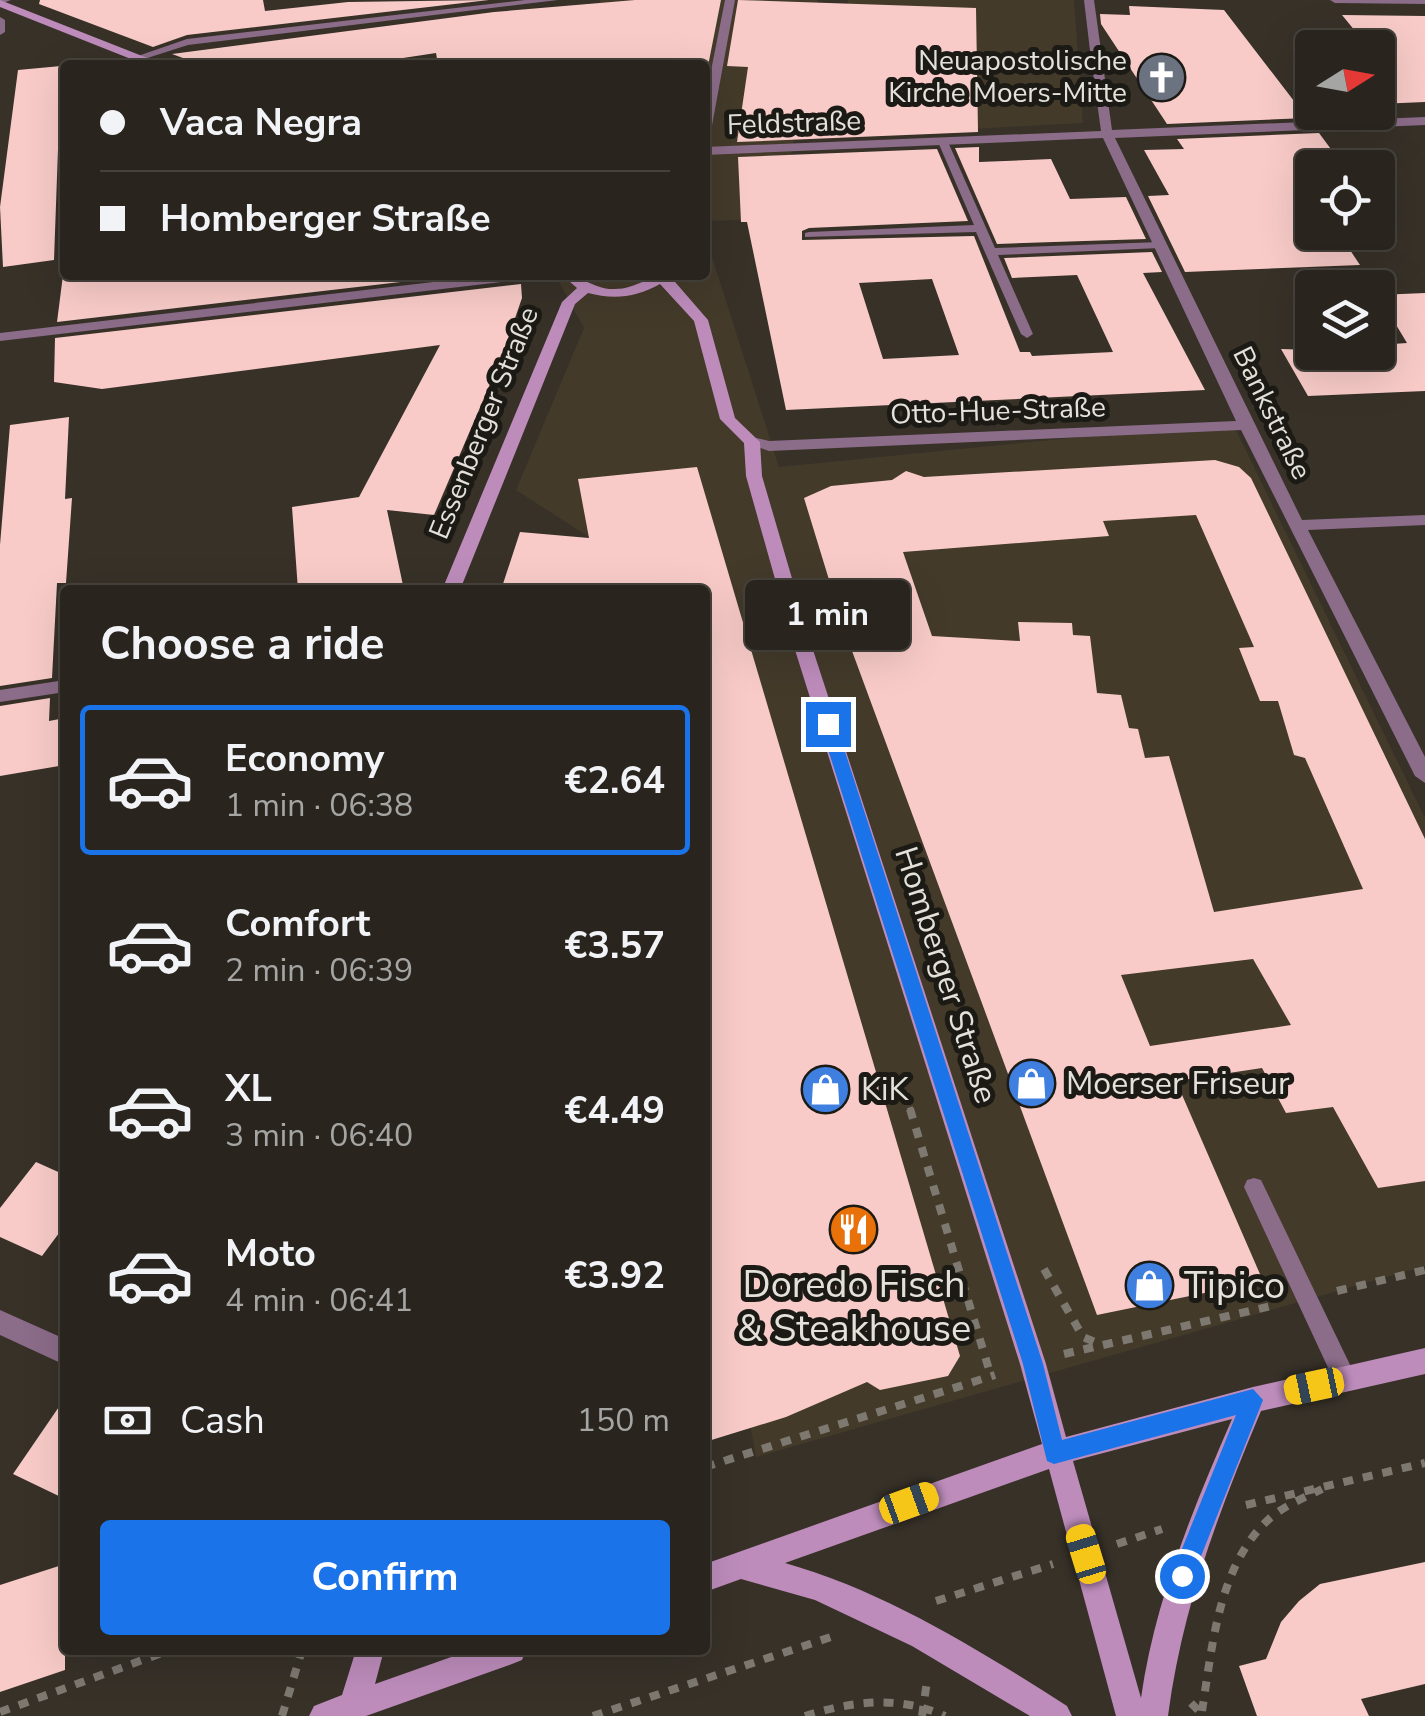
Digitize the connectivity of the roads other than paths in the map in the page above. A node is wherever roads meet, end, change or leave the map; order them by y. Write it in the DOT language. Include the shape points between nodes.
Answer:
graph roads {
  1 [pos="553,0"];
  2 [pos="714,0"];
  3 [pos="730,0"];
  4 [pos="1089,0"];
  5 [pos="1335,0"];
  6 [pos="2,1"];
  7 [pos="1425,2"];
  8 [pos="0,20"];
  9 [pos="0,32"];
  10 [pos="138,58"];
  11 [pos="143,60"];
  12 [pos="1069,62"];
  13 [pos="1098,63"];
  14 [pos="710,105"];
  15 [pos="1425,121"];
  16 [pos="1108,134"];
  17 [pos="943,142"];
  18 [pos="710,150"];
  19 [pos="980,228"];
  20 [pos="809,235"];
  21 [pos="1160,245"];
  22 [pos="991,252"];
  23 [pos="485,280"];
  24 [pos="576,280"];
  25 [pos="654,280"];
  26 [pos="666,280"];
  27 [pos="586,288"];
  28 [pos="1027,334"];
  29 [pos="0,337"];
  30 [pos="1246,426"];
  31 [pos="752,442"];
  32 [pos="1425,520"];
  33 [pos="1297,526"];
  34 [pos="453,585"];
  35 [pos="60,687"];
  36 [pos="0,696"];
  37 [pos="1425,776"];
  38 [pos="1254,1187"];
  39 [pos="0,1322"];
  40 [pos="60,1350"];
  41 [pos="1425,1361"];
  42 [pos="1344,1380"];
  43 [pos="1253,1400"];
  44 [pos="1054,1453"];
  45 [pos="741,1565"];
  46 [pos="710,1576"];
  47 [pos="368,1655"];
  48 [pos="499,1655"];
  49 [pos="351,1711"];
  50 [pos="324,1716"];
  51 [pos="1056,1716"];
  52 [pos="1131,1716"];
  53 [pos="1153,1716"];
  1 -- 10 [label="street" via="186,42"];
  2 -- 3 [label="street"];
  3 -- 14 [label="street"];
  4 -- 13 [label="street, Bankstraße"];
  5 -- 7 [label="street"];
  6 -- 10 [label="street"];
  8 -- 9 [label="street"];
  10 -- 11 [label="street"];
  12 -- 13 [label="street"];
  13 -- 16 [label="street, Bankstraße"];
  15 -- 16 [label="street, Feldstraße"];
  16 -- 17 [label="street, Feldstraße"];
  16 -- 21 [label="street, Bankstraße"];
  17 -- 18 [label="street, Feldstraße"];
  17 -- 19 [label="lane"];
  19 -- 20 [label="lane"];
  19 -- 22 [label="lane"];
  21 -- 22 [label="lane"];
  21 -- 30 [label="street, Bankstraße"];
  22 -- 28 [label="lane"];
  23 -- 29 [label="street"];
  24 -- 27 [label="street"];
  25 -- 27 [label="street, Homberger Straße" via="632,291"];
  26 -- 31 [label="street, Homberger Straße" via="701,320 728,420"];
  27 -- 34 [label="street, Essenberger Straße" via="569,302"];
  30 -- 31 [label="street, Otto-Hue-Straße"];
  30 -- 33 [label="street, Bankstraße"];
  31 -- 44 [label="street, Homberger Straße" via="754,476 804,650 1033,1364"];
  32 -- 33 [label="street"];
  33 -- 37 [label="street, Bankstraße"];
  35 -- 36 [label="street"];
  38 -- 42 [label="lane"];
  39 -- 40 [label="street"];
  41 -- 42 [label="street"];
  42 -- 43 [label="street"];
  43 -- 44 [label="street"];
  43 -- 53 [label="street" via="1190,1548 1158,1663"];
  44 -- 45 [label="street"];
  44 -- 52 [label="street, Homberger Straße"];
  45 -- 46 [label="street"];
  45 -- 51 [label="street" via="887,1618"];
  47 -- 49 [label="street"];
  48 -- 49 [label="street"];
  49 -- 50 [label="street"];
}
